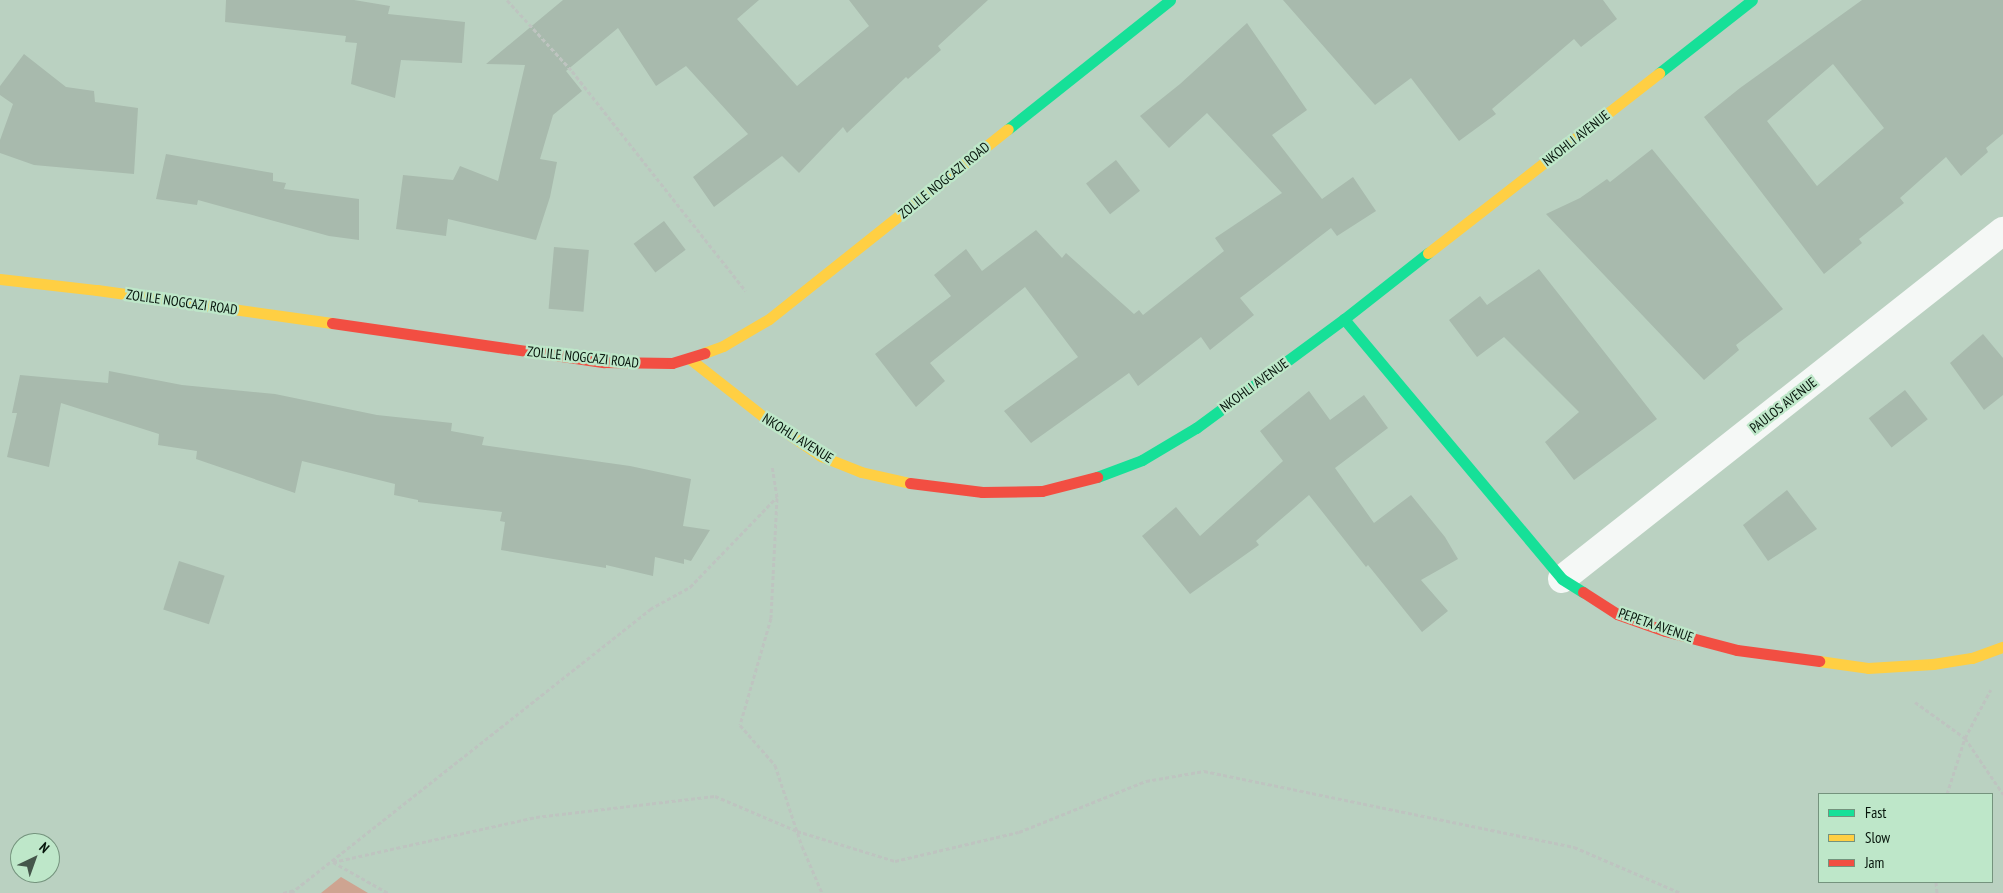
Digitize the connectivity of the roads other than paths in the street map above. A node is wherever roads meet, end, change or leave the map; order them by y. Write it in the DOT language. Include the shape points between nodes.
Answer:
graph roads {
  1 [pos="1170,0"];
  2 [pos="1752,0"];
  3 [pos="2003,231"];
  4 [pos="0,279"];
  5 [pos="1344,319"];
  6 [pos="690,359"];
  7 [pos="1562,579"];
  8 [pos="2003,647"];
  1 -- 6 [label="street, ZOLILE NOGCAZI ROAD" via="768,319 723,346"];
  2 -- 5 [label="street, NKOHLI AVENUE"];
  3 -- 7 [label="street, PAULOS AVENUE"];
  4 -- 6 [label="street, ZOLILE NOGCAZI ROAD" via="604,362 672,363"];
  5 -- 6 [label="street, NKOHLI AVENUE" via="1196,428 1142,460 1094,478 1042,491 982,492 903,482 861,472 822,456 765,418"];
  5 -- 7 [label="street, PEPETA AVENUE"];
  7 -- 8 [label="street, PEPETA AVENUE" via="1617,614 1665,631 1736,650 1800,660 1868,668 1933,664 1972,658"];
}
